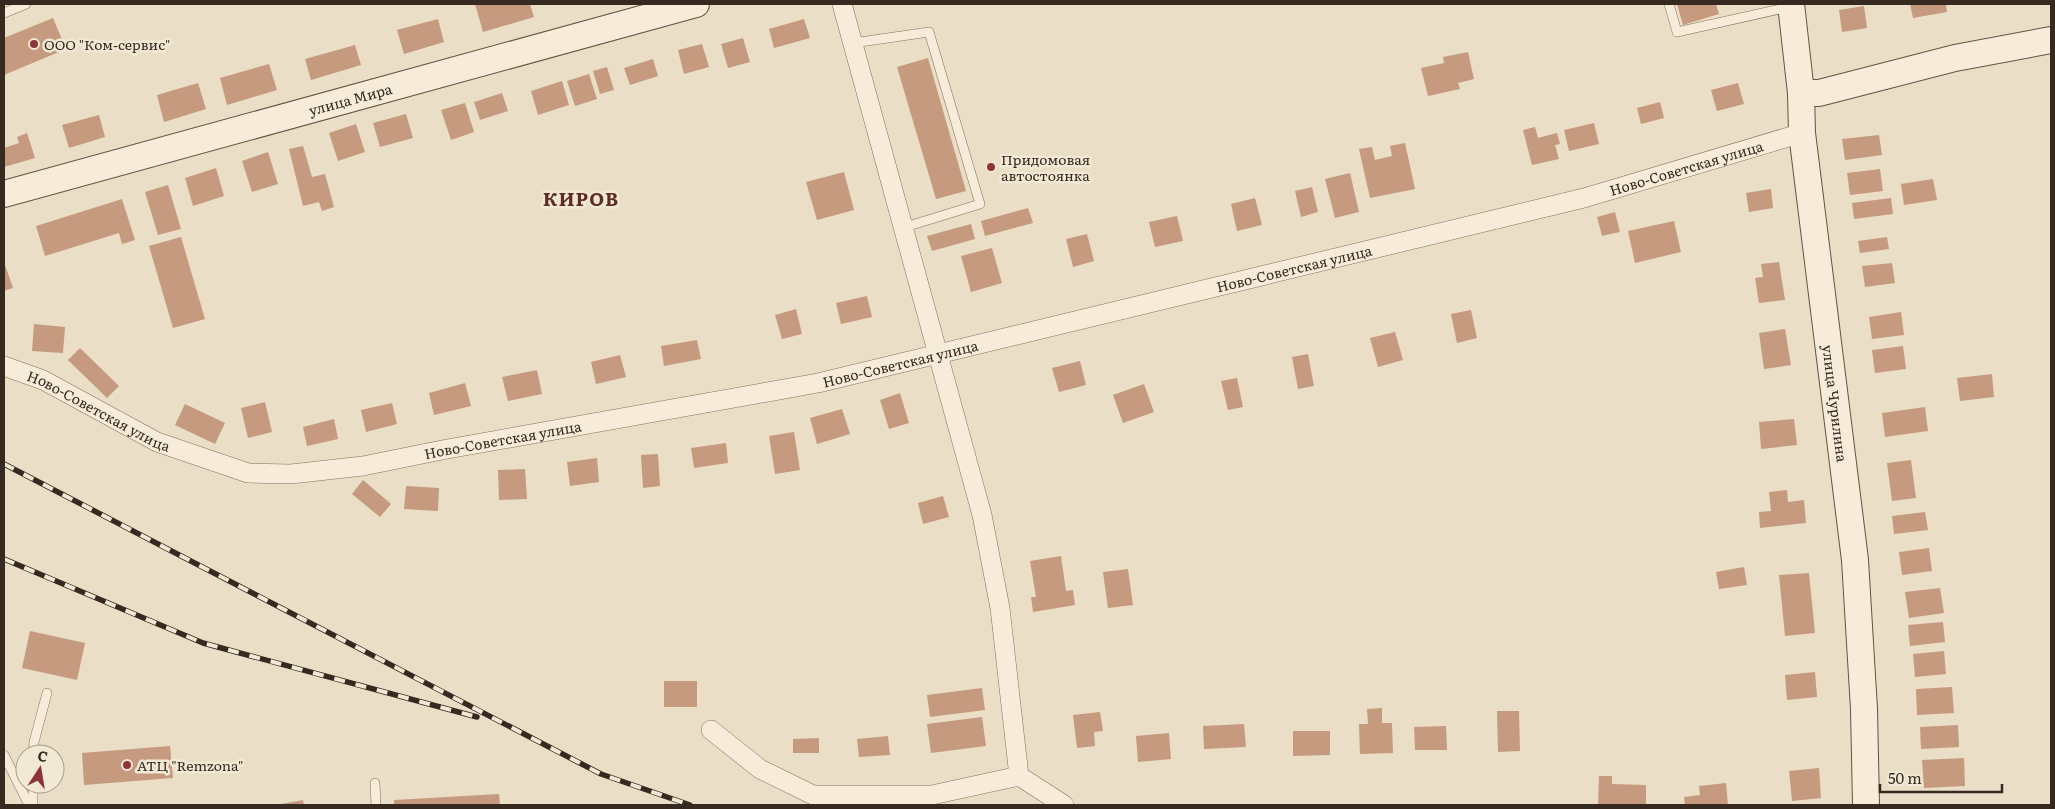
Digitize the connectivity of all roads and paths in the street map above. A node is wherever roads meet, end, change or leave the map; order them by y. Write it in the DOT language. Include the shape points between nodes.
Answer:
graph roads {
  1 [pos="26,4"];
  2 [pos="696,4"];
  3 [pos="842,4"];
  4 [pos="1669,4"];
  5 [pos="1792,5"];
  6 [pos="4,12"];
  7 [pos="2051,40"];
  8 [pos="853,43"];
  9 [pos="1801,93"];
  10 [pos="1802,133"];
  11 [pos="4,194"];
  12 [pos="902,228"];
  13 [pos="936,354"];
  14 [pos="4,366"];
  15 [pos="47,693"];
  16 [pos="711,730"];
  17 [pos="34,744"];
  18 [pos="4,755"];
  19 [pos="1019,776"];
  20 [pos="375,783"];
  21 [pos="29,805"];
  22 [pos="376,805"];
  23 [pos="1064,805"];
  24 [pos="1866,805"];
  1 -- 6 [label="lane"];
  2 -- 11 [label="street, улица Мира"];
  3 -- 8 [label="street"];
  4 -- 5 [label="lane" via="1677,32"];
  5 -- 9 [label="street, улица Чурилина"];
  7 -- 9 [label="street" via="1955,58 1819,93"];
  8 -- 12 [label="street"];
  8 -- 12 [label="lane" via="930,32 980,204"];
  9 -- 10 [label="street, улица Чурилина"];
  10 -- 13 [label="street, Ново-Советская улица" via="1584,198"];
  10 -- 24 [label="street, улица Чурилина" via="1855,560"];
  12 -- 13 [label="street"];
  13 -- 14 [label="street, Ново-Советская улица" via="818,383 363,466 292,474 248,473 157,442 43,380"];
  13 -- 19 [label="street" via="982,515 1000,608"];
  15 -- 17 [label="lane"];
  16 -- 19 [label="street" via="760,769 814,795 932,795"];
  18 -- 21 [label="lane"];
  19 -- 23 [label="street"];
  20 -- 22 [label="lane"];
}
